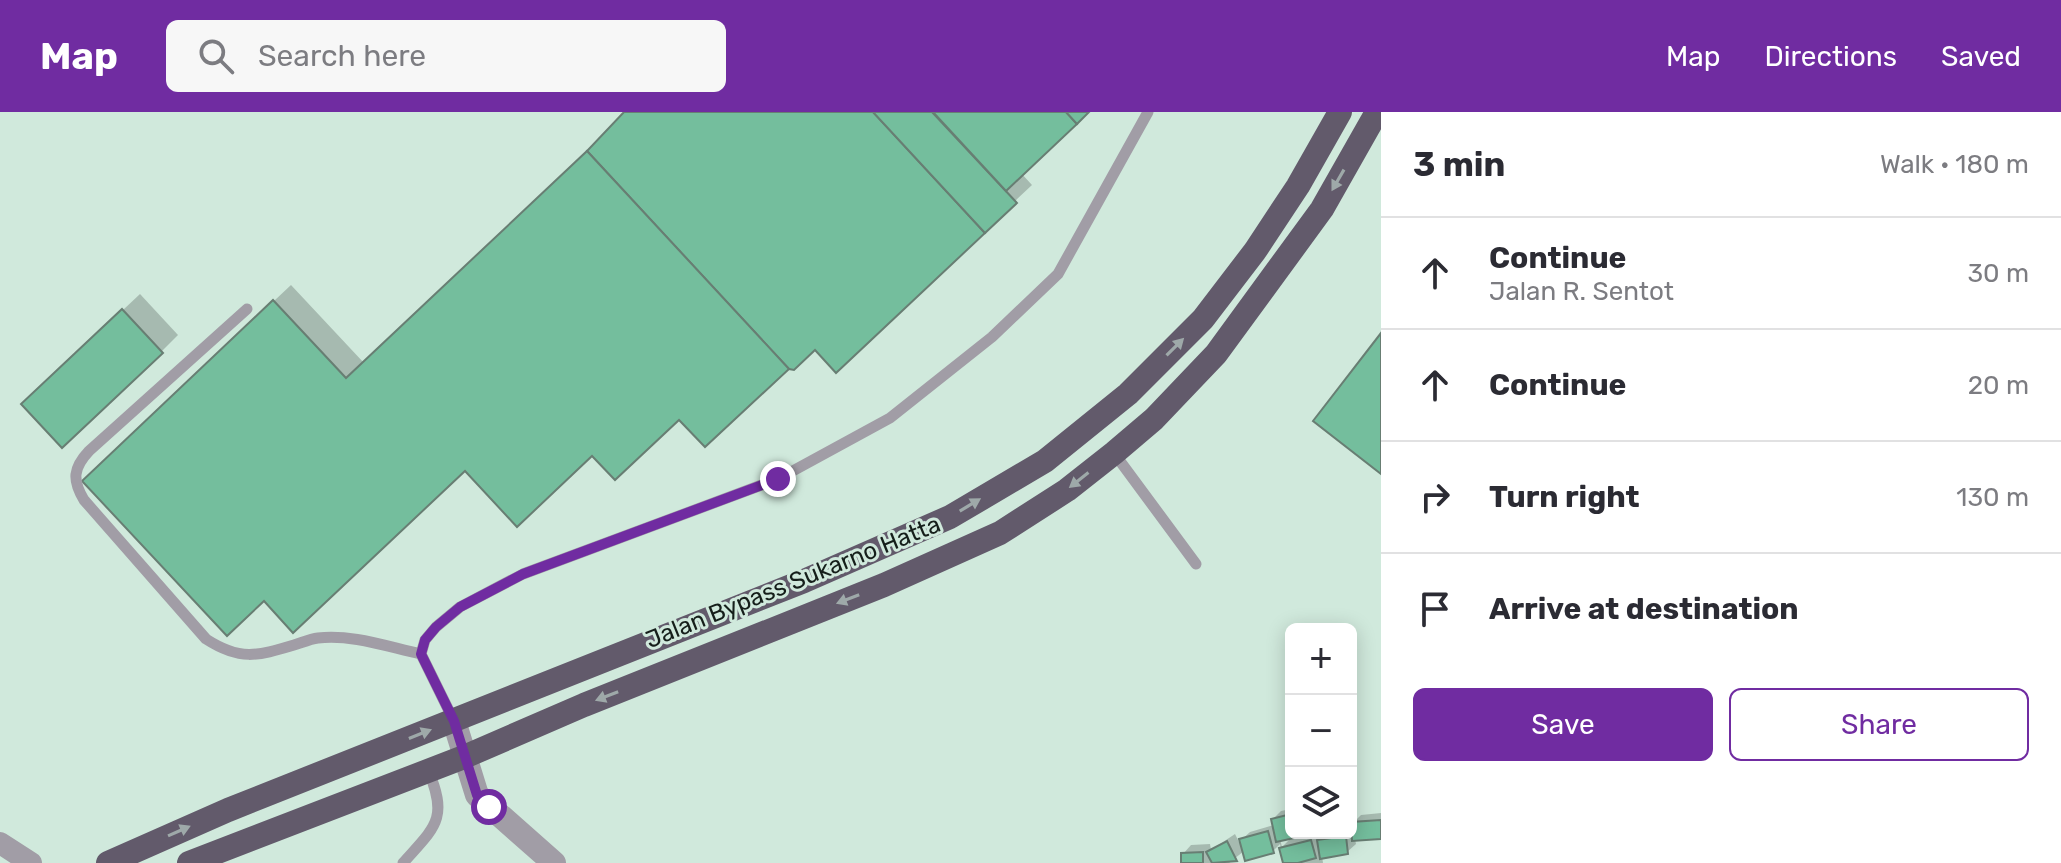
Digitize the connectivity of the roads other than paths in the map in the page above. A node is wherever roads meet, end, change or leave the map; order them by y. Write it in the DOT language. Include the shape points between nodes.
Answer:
graph roads {
  1 [pos="1148,112"];
  2 [pos="1340,112"];
  3 [pos="1377,112"];
  4 [pos="247,309"];
  5 [pos="1114,453"];
  6 [pos="1196,564"];
  7 [pos="421,654"];
  8 [pos="454,721"];
  9 [pos="464,757"];
  10 [pos="428,770"];
  11 [pos="0,843"];
  12 [pos="31,863"];
  13 [pos="108,863"];
  14 [pos="189,863"];
  15 [pos="403,863"];
  16 [pos="554,863"];
  1 -- 7 [label="lane" via="1058,274 992,337 890,418 778,479 523,574 460,607 425,640"];
  8 -- 2 [label="highway, Jalan Bypass Sukarno Hatta, one-way" via="937,523 1045,461 1128,394 1203,319 1255,251"];
  3 -- 5 [label="highway, Jalan Bypass Sukarno Hatta, one-way" via="1322,209 1216,354"];
  4 -- 7 [label="lane" via="78,462 77,487 206,639 226,652 244,656 317,638 353,639"];
  5 -- 6 [label="lane"];
  5 -- 9 [label="highway, Jalan Bypass Sukarno Hatta, one-way" via="1000,533"];
  7 -- 8 [label="lane"];
  8 -- 9 [label="street"];
  13 -- 8 [label="highway, Jalan Bypass Sukarno Hatta, one-way"];
  9 -- 10 [label="highway, Jalan Bypass Sukarno Hatta"];
  9 -- 16 [label="street" via="477,795"];
  10 -- 14 [label="highway, Jalan Bypass Sukarno Hatta"];
  10 -- 15 [label="lane" via="439,809 433,829"];
  11 -- 12 [label="street"];
}
